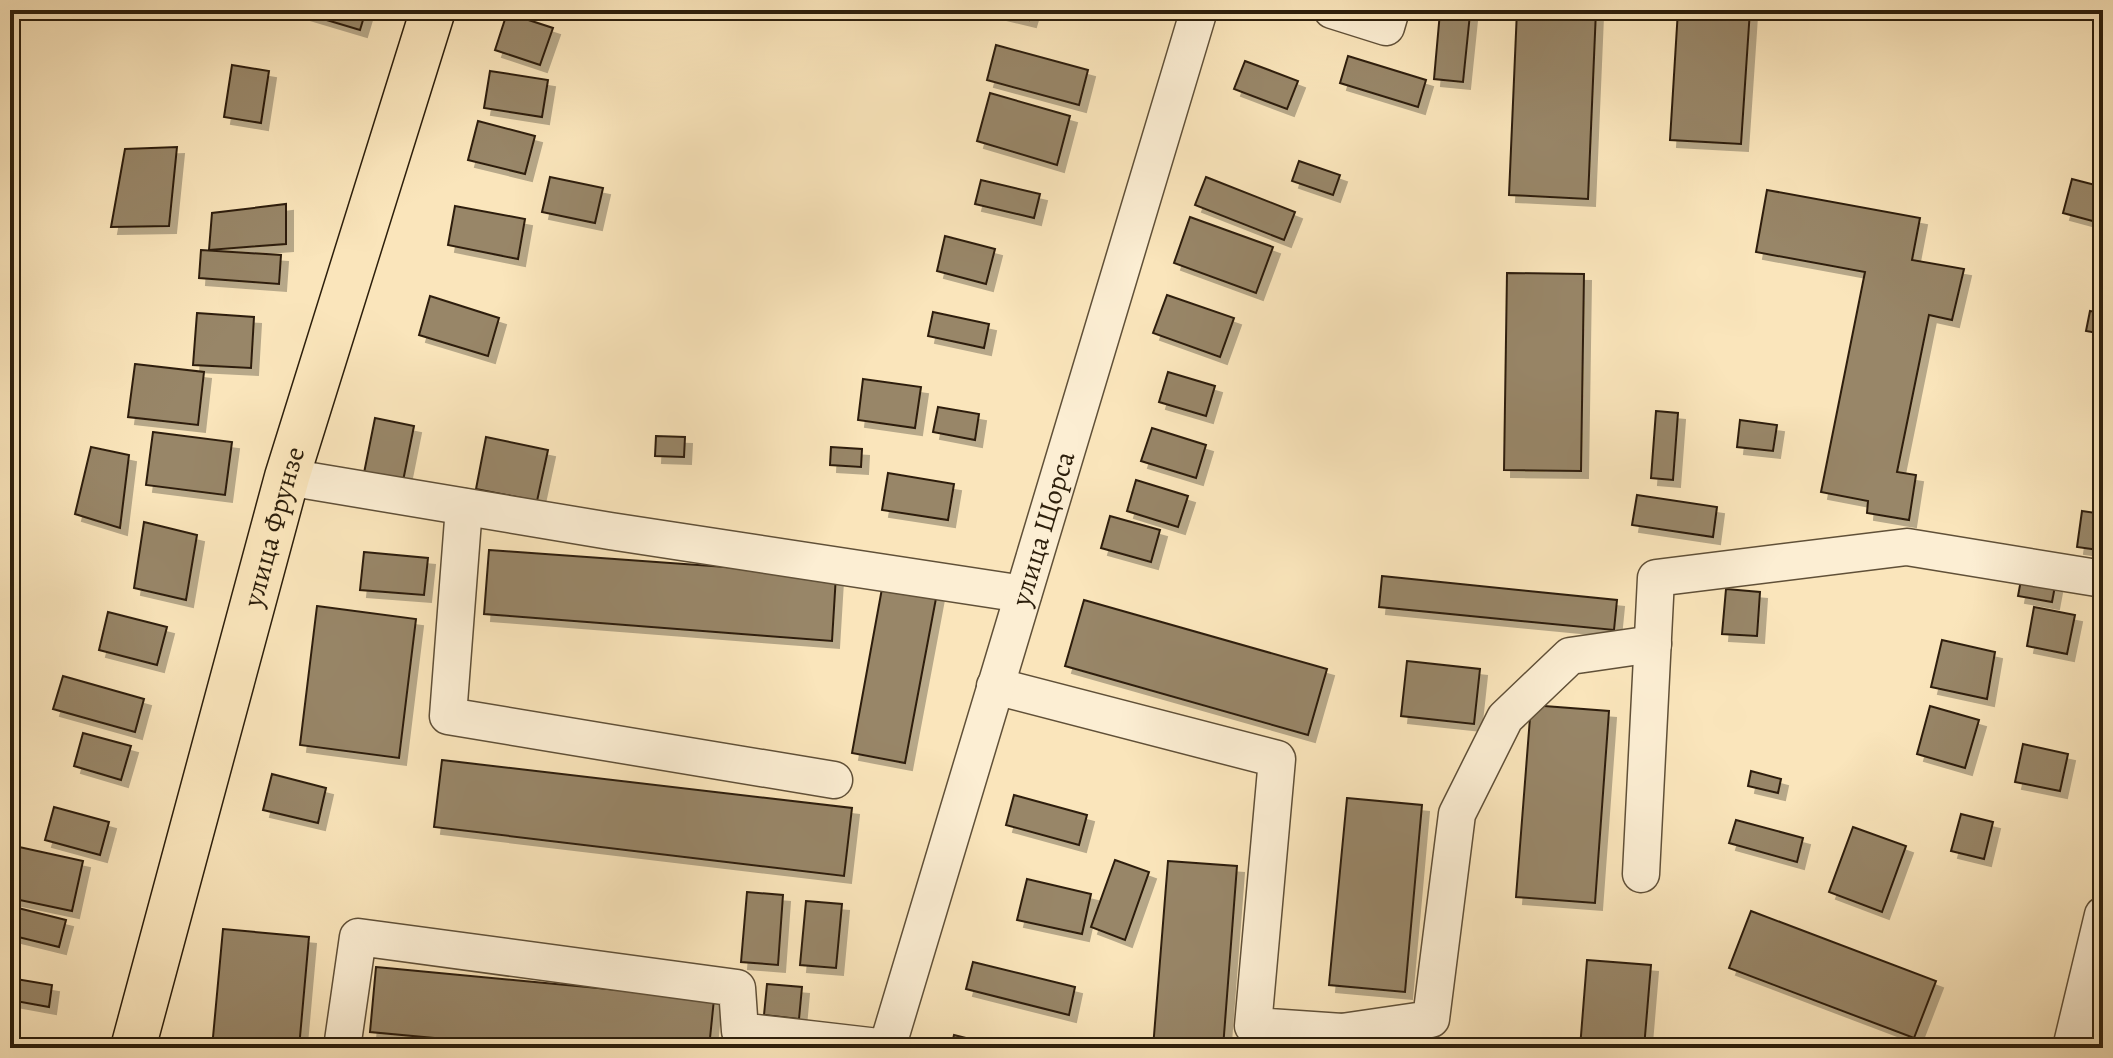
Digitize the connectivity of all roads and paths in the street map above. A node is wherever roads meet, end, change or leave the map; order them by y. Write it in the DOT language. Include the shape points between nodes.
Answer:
graph roads {
  1 [pos="433,10"];
  2 [pos="1199,10"];
  3 [pos="1332,10"];
  4 [pos="1391,10"];
  5 [pos="287,477"];
  6 [pos="464,507"];
  7 [pos="2103,579"];
  8 [pos="1023,594"];
  9 [pos="1653,644"];
  10 [pos="995,686"];
  11 [pos="834,780"];
  12 [pos="1641,874"];
  13 [pos="2103,915"];
  14 [pos="1341,1040"];
  15 [pos="133,1048"];
  16 [pos="342,1048"];
  17 [pos="887,1048"];
  18 [pos="2071,1048"];
  1 -- 5 [label="main road, улица Фрунзе"];
  2 -- 8 [label="street, улица Щорса"];
  3 -- 4 [label="street" via="1386,27"];
  5 -- 6 [label="street"];
  5 -- 15 [label="main road, улица Фрунзе"];
  6 -- 8 [label="street"];
  6 -- 11 [label="street" via="448,716"];
  7 -- 9 [label="street" via="1907,547 1656,578"];
  8 -- 10 [label="street, улица Щорса"];
  9 -- 12 [label="street"];
  9 -- 14 [label="street" via="1570,656 1505,718 1457,814 1431,1019"];
  10 -- 14 [label="street" via="1277,759 1253,1026"];
  10 -- 17 [label="street, улица Щорса"];
  13 -- 18 [label="street"];
  16 -- 17 [label="street" via="358,937 737,988 740,1031"];
}
